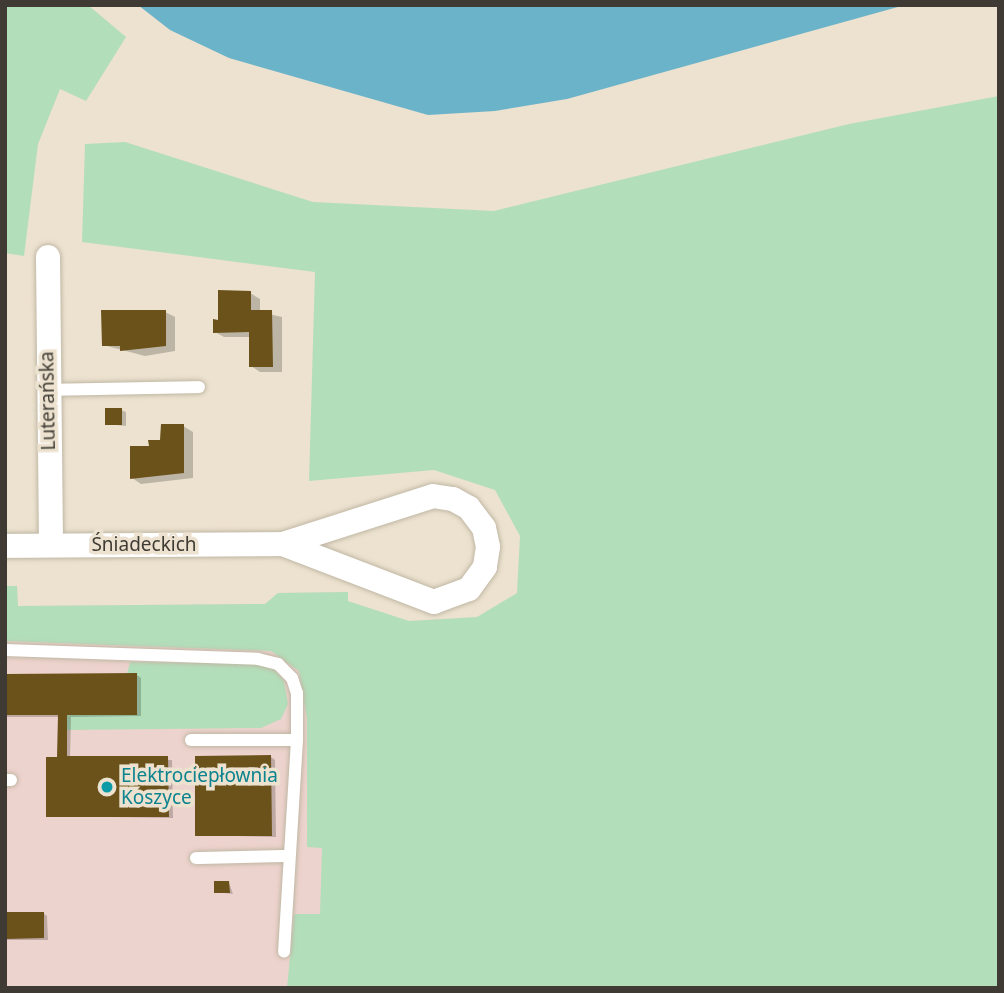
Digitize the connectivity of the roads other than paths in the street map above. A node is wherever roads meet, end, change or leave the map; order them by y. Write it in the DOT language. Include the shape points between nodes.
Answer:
graph roads {
  1 [pos="48,257"];
  2 [pos="199,387"];
  3 [pos="48,390"];
  4 [pos="284,544"];
  5 [pos="51,545"];
  6 [pos="5,546"];
  7 [pos="5,650"];
  8 [pos="191,740"];
  9 [pos="297,740"];
  10 [pos="287,856"];
  11 [pos="196,858"];
  12 [pos="284,952"];
  1 -- 3 [label="street, Luterańska"];
  2 -- 3 [label="lane"];
  3 -- 5 [label="street, Luterańska"];
  4 -- 4 [label="street" via="434,602 469,589 485,567 488,547 474,512 453,499 433,496"];
  4 -- 5 [label="street, Śniadeckich"];
  5 -- 6 [label="street, Śniadeckich"];
  7 -- 9 [label="lane" via="258,659 278,664 292,678 297,693"];
  8 -- 9 [label="lane"];
  9 -- 10 [label="lane"];
  10 -- 11 [label="lane"];
  10 -- 12 [label="lane"];
}
